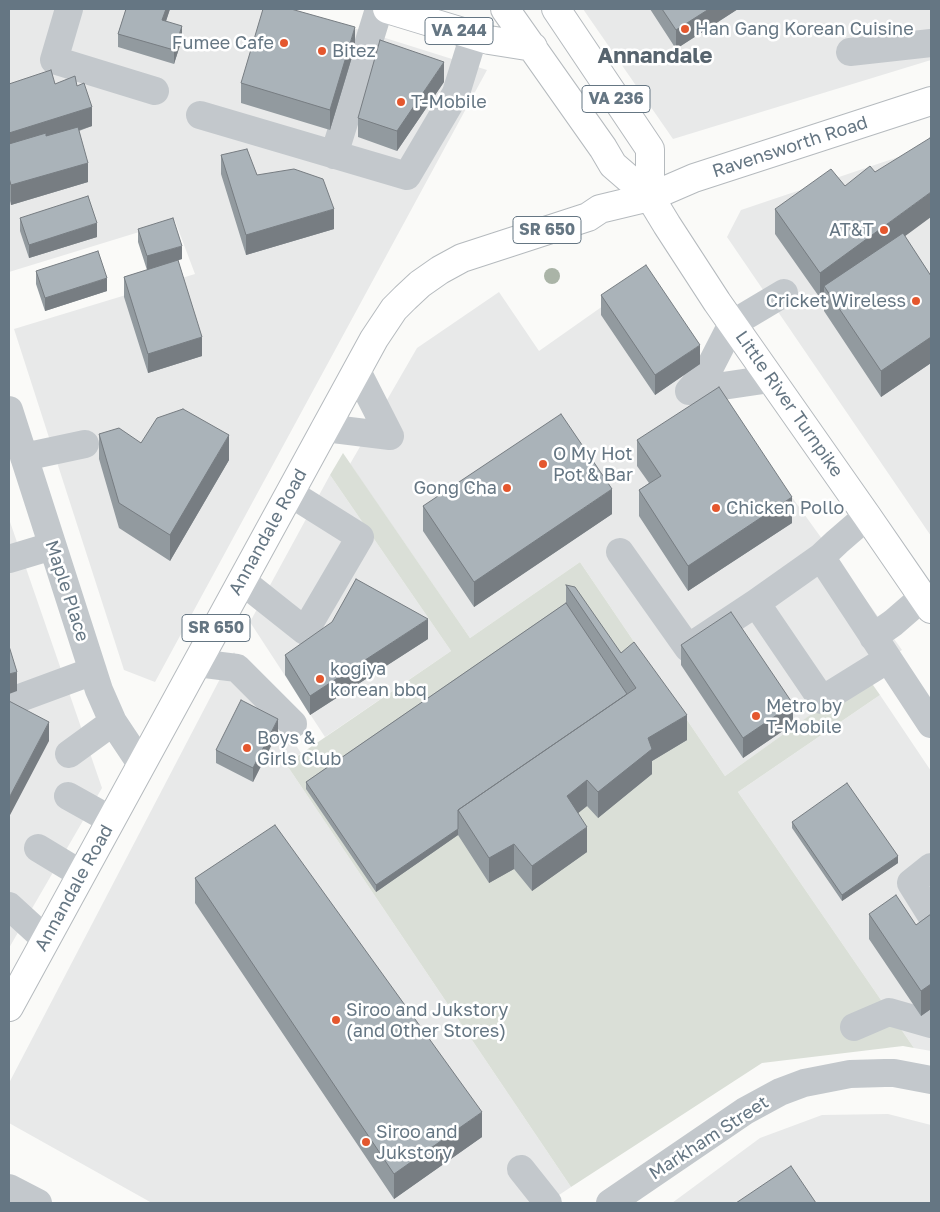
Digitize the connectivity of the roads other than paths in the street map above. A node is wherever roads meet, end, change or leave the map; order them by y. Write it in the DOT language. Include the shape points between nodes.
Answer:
graph roads {
  1 [pos="69,9"];
  2 [pos="379,9"];
  3 [pos="387,9"];
  4 [pos="505,9"];
  5 [pos="556,9"];
  6 [pos="474,35"];
  7 [pos="931,43"];
  8 [pos="533,47"];
  9 [pos="850,52"];
  10 [pos="155,91"];
  11 [pos="931,101"];
  12 [pos="200,115"];
  13 [pos="334,155"];
  14 [pos="650,197"];
  15 [pos="784,293"];
  16 [pos="732,324"];
  17 [pos="357,371"];
  18 [pos="770,379"];
  19 [pos="10,416"];
  20 [pos="325,428"];
  21 [pos="85,444"];
  22 [pos="24,457"];
  23 [pos="290,493"];
  24 [pos="867,516"];
  25 [pos="52,546"];
  26 [pos="620,552"];
  27 [pos="821,557"];
  28 [pos="9,559"];
  29 [pos="242,581"];
  30 [pos="756,603"];
  31 [pos="927,603"];
  32 [pos="873,637"];
  33 [pos="888,659"];
  34 [pos="196,663"];
  35 [pos="93,671"];
  36 [pos="9,702"];
  37 [pos="926,706"];
  38 [pos="113,722"];
  39 [pos="293,724"];
  40 [pos="69,754"];
  41 [pos="141,764"];
  42 [pos="68,796"];
  43 [pos="111,820"];
  44 [pos="38,848"];
  45 [pos="931,867"];
  46 [pos="81,874"];
  47 [pos="9,906"];
  48 [pos="931,915"];
  49 [pos="45,939"];
  50 [pos="9,1006"];
  51 [pos="931,1024"];
  52 [pos="854,1027"];
  53 [pos="931,1080"];
  54 [pos="521,1169"];
  55 [pos="9,1188"];
  56 [pos="38,1203"];
  57 [pos="548,1203"];
  58 [pos="610,1203"];
  1 -- 10 [label="street" via="54,60"];
  2 -- 13 [label="street"];
  3 -- 6 [label="main road, VA 244"];
  4 -- 8 [label="main road, Little River Turnpike / VA 236"];
  5 -- 14 [label="main road, VA 236" via="650,149"];
  6 -- 8 [label="main road, VA 244"];
  6 -- 13 [label="street" via="456,93 407,176"];
  7 -- 9 [label="street"];
  8 -- 14 [label="main road, Little River Turnpike / VA 236" via="613,166"];
  11 -- 14 [label="main road, Ravensworth Road" via="694,178"];
  12 -- 13 [label="street"];
  14 -- 16 [label="main road, Little River Turnpike / VA 236"];
  14 -- 17 [label="main road, Annandale Road / SR 650" via="600,210 588,217 462,258 440,270 394,309"];
  15 -- 16 [label="street"];
  16 -- 18 [label="main road, Little River Turnpike / VA 236"];
  16 -- 18 [label="street" via="711,365 690,392"];
  17 -- 20 [label="main road, Annandale Road / SR 650"];
  17 -- 20 [label="street" via="390,436"];
  18 -- 24 [label="main road, Little River Turnpike / VA 236"];
  19 -- 22 [label="street, Maple Place"];
  20 -- 23 [label="main road, Annandale Road / SR 650"];
  21 -- 22 [label="street"];
  22 -- 25 [label="street, Maple Place"];
  23 -- 29 [label="main road, Annandale Road / SR 650"];
  23 -- 29 [label="street" via="360,537 305,631"];
  24 -- 27 [label="street"];
  24 -- 31 [label="main road, Little River Turnpike / VA 236"];
  25 -- 28 [label="street"];
  25 -- 35 [label="street, Maple Place"];
  26 -- 30 [label="street" via="688,648"];
  27 -- 30 [label="street"];
  27 -- 32 [label="street"];
  29 -- 34 [label="main road, Annandale Road / SR 650"];
  30 -- 33 [label="street" via="822,700"];
  31 -- 32 [label="street"];
  32 -- 33 [label="street"];
  33 -- 37 [label="street"];
  34 -- 39 [label="street" via="238,668"];
  34 -- 41 [label="main road, Annandale Road / SR 650"];
  35 -- 36 [label="street"];
  35 -- 38 [label="street, Maple Place"];
  38 -- 40 [label="street"];
  38 -- 41 [label="street, Maple Place"];
  41 -- 43 [label="main road, Annandale Road / SR 650"];
  42 -- 43 [label="street"];
  43 -- 46 [label="main road, Annandale Road / SR 650"];
  44 -- 46 [label="street"];
  45 -- 48 [label="street" via="911,883"];
  46 -- 49 [label="main road, Annandale Road / SR 650"];
  47 -- 49 [label="street"];
  49 -- 50 [label="main road, Annandale Road / SR 650"];
  51 -- 52 [label="street" via="889,1012"];
  53 -- 58 [label="street, Markham Street" via="894,1073 850,1074 804,1083 780,1092 745,1111"];
  54 -- 57 [label="street"];
  55 -- 56 [label="street"];
}
